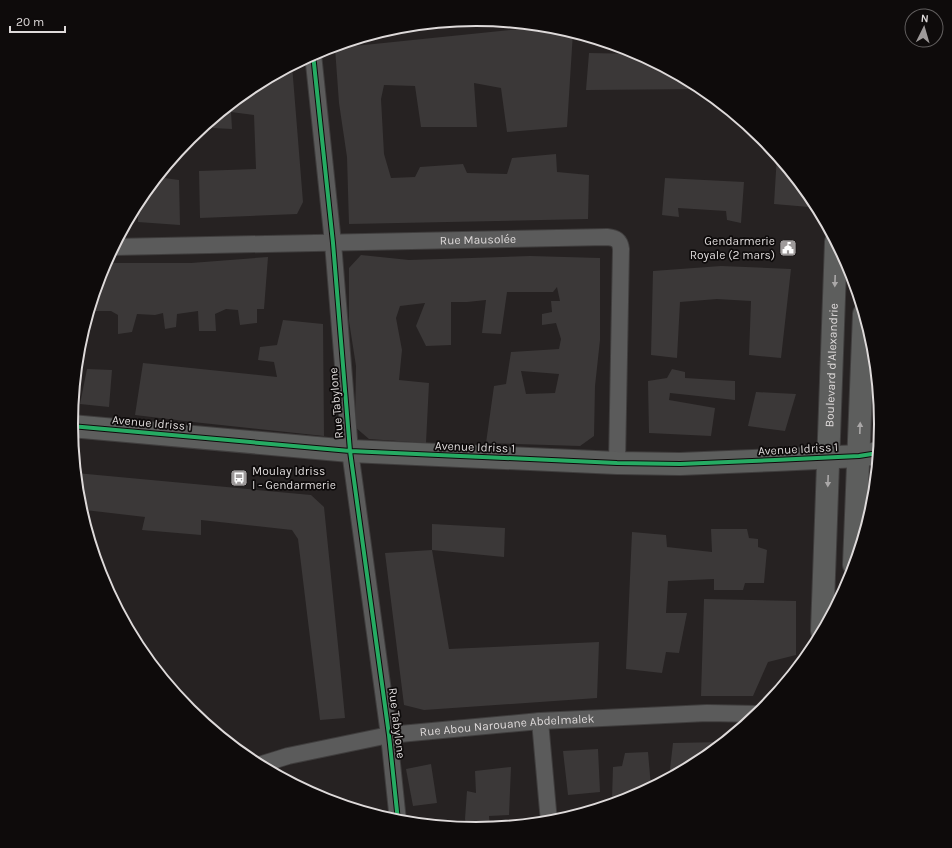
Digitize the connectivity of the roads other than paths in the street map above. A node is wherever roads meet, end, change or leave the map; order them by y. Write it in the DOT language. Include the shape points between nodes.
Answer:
graph roads {
  1 [pos="314,61"];
  2 [pos="333,243"];
  3 [pos="120,247"];
  4 [pos="836,254"];
  5 [pos="865,341"];
  6 [pos="78,427"];
  7 [pos="350,451"];
  8 [pos="868,454"];
  9 [pos="828,457"];
  10 [pos="616,463"];
  11 [pos="858,535"];
  12 [pos="822,620"];
  13 [pos="748,714"];
  14 [pos="540,721"];
  15 [pos="389,735"];
  16 [pos="267,763"];
  17 [pos="397,814"];
  18 [pos="548,815"];
  1 -- 2 [label="street, Rue Tabylone"];
  2 -- 3 [label="street, Rue Mausolée"];
  2 -- 7 [label="street, Rue Tabylone"];
  2 -- 10 [label="street, Rue Mausolée" via="607,237 617,239 621,249"];
  4 -- 9 [label="street, Boulevard d'Alexandrie, one-way"];
  8 -- 5 [label="street, one-way"];
  6 -- 7 [label="street, Avenue Idriss 1"];
  7 -- 10 [label="street, Avenue Idriss 1"];
  7 -- 15 [label="street, Rue Tabylone"];
  8 -- 9 [label="street, Avenue Idriss 1"];
  8 -- 11 [label="street"];
  9 -- 10 [label="street, Avenue Idriss 1" via="680,464"];
  9 -- 12 [label="street, Boulevard d'Alexandrie, one-way"];
  13 -- 14 [label="street, Rue Abou Narouane Abdelmalek" via="707,712"];
  14 -- 15 [label="street, Rue Abou Narouane Abdelmalek"];
  14 -- 18 [label="street"];
  15 -- 16 [label="street, Rue Abou Narouane Abdelmalek"];
  15 -- 17 [label="street, Rue Tabylone"];
}
